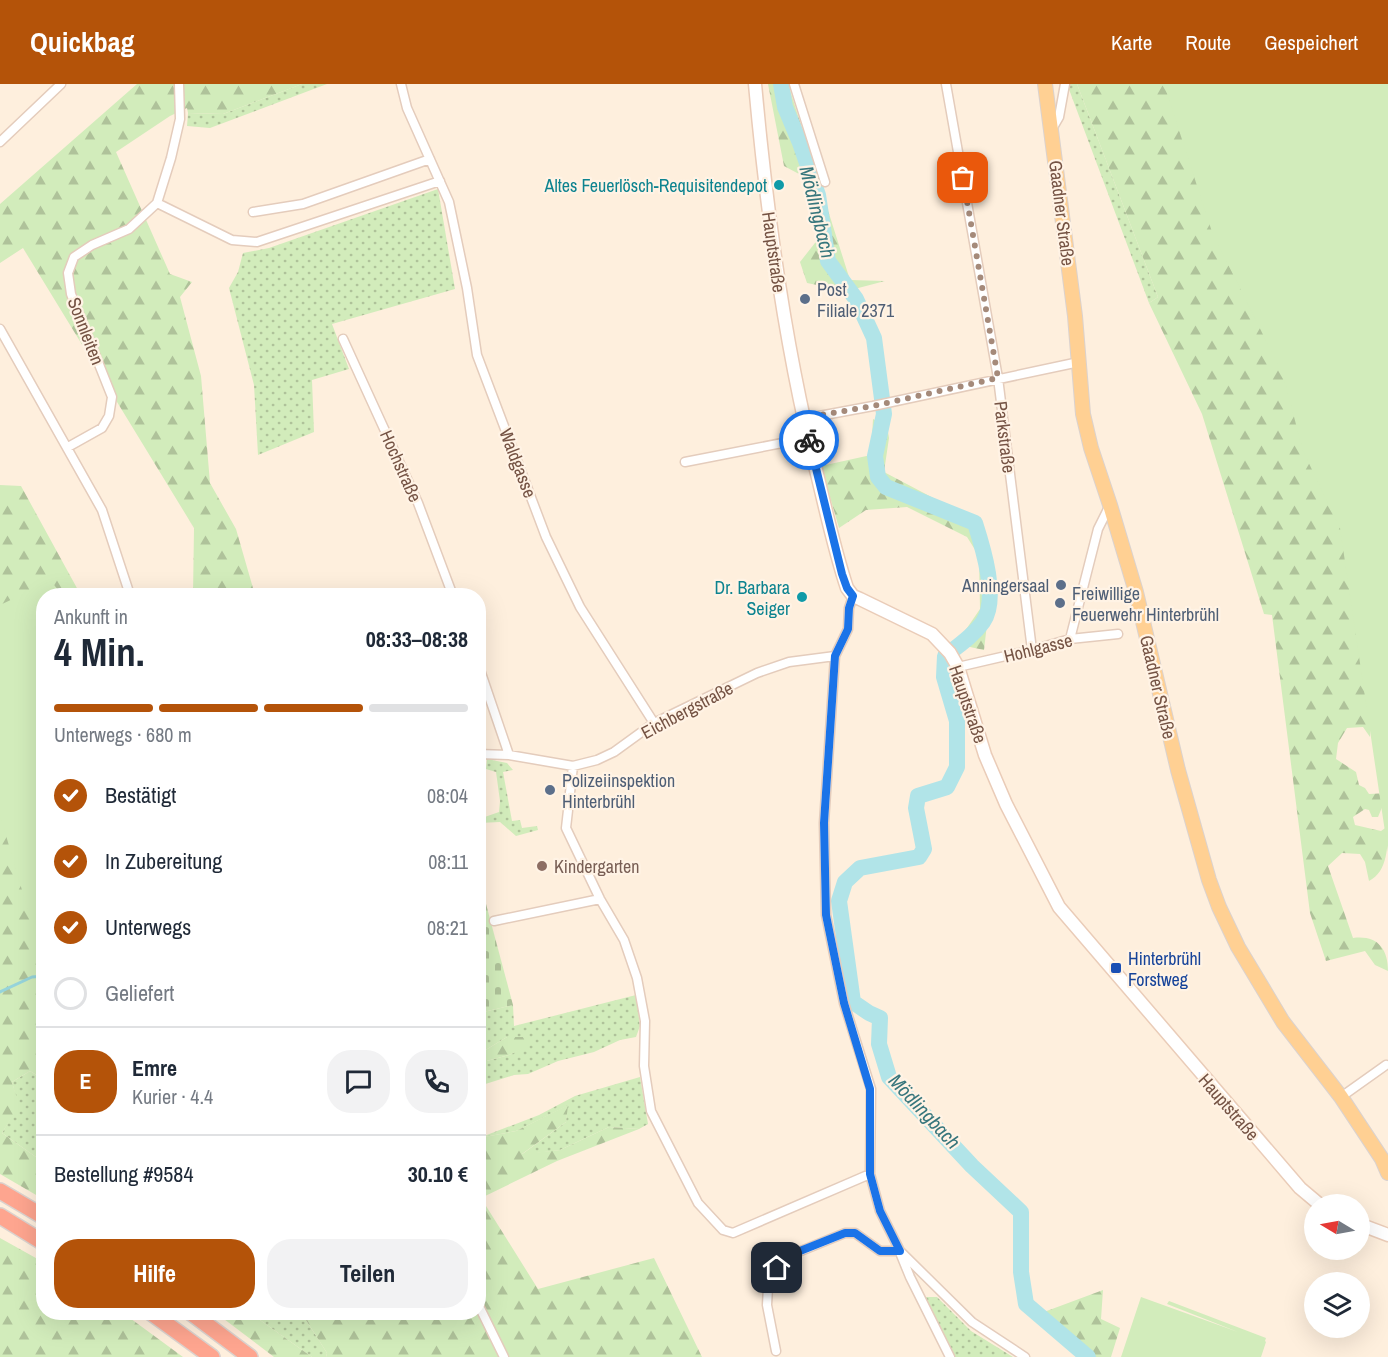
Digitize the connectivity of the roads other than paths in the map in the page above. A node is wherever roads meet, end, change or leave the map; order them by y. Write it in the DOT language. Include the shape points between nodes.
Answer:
graph roads {
  1 [pos="61,84"];
  2 [pos="179,84"];
  3 [pos="400,84"];
  4 [pos="755,84"];
  5 [pos="794,84"];
  6 [pos="946,84"];
  7 [pos="1045,84"];
  8 [pos="1065,84"];
  9 [pos="1052,130"];
  10 [pos="0,142"];
  11 [pos="430,159"];
  12 [pos="440,181"];
  13 [pos="825,182"];
  14 [pos="157,203"];
  15 [pos="253,212"];
  16 [pos="0,329"];
  17 [pos="343,339"];
  18 [pos="1079,362"];
  19 [pos="998,378"];
  20 [pos="803,418"];
  21 [pos="808,438"];
  22 [pos="68,447"];
  23 [pos="685,462"];
  24 [pos="1110,505"];
  25 [pos="128,588"];
  26 [pos="450,588"];
  27 [pos="853,596"];
  28 [pos="1118,634"];
  29 [pos="1070,639"];
  30 [pos="1032,650"];
  31 [pos="835,656"];
  32 [pos="953,658"];
  33 [pos="486,688"];
  34 [pos="654,723"];
  35 [pos="486,754"];
  36 [pos="508,755"];
  37 [pos="573,766"];
  38 [pos="600,899"];
  39 [pos="494,921"];
  40 [pos="1382,1068"];
  41 [pos="1341,1097"];
  42 [pos="1388,1173"];
  43 [pos="870,1174"];
  44 [pos="0,1191"];
  45 [pos="1308,1194"];
  46 [pos="36,1212"];
  47 [pos="0,1216"];
  48 [pos="1370,1228"];
  49 [pos="1388,1235"];
  50 [pos="36,1238"];
  51 [pos="900,1251"];
  52 [pos="161,1320"];
  53 [pos="201,1320"];
  54 [pos="486,1320"];
  55 [pos="776,1351"];
  56 [pos="212,1357"];
  57 [pos="250,1357"];
  58 [pos="504,1357"];
  59 [pos="950,1357"];
  60 [pos="1024,1357"];
  1 -- 10 [label="street"];
  2 -- 14 [label="street" via="180,119"];
  3 -- 11 [label="street, Waldgasse"];
  4 -- 20 [label="main road, Hauptstraße" via="782,309"];
  5 -- 13 [label="street"];
  6 -- 19 [label="street, Parkstraße"];
  7 -- 9 [label="main road, Gaadner Straße"];
  8 -- 9 [label="street" via="1059,117"];
  9 -- 18 [label="main road, Gaadner Straße"];
  11 -- 12 [label="street, Waldgasse"];
  11 -- 15 [label="street" via="303,204"];
  12 -- 14 [label="street" via="257,242 232,240"];
  12 -- 34 [label="street, Waldgasse" via="449,202 477,355 543,528 580,607"];
  14 -- 22 [label="street, Sonnleiten" via="129,229 74,257 68,273 71,294 112,397 102,428"];
  16 -- 22 [label="street"];
  17 -- 26 [label="street, Hochstraße" via="398,458"];
  18 -- 19 [label="street"];
  18 -- 24 [label="main road, Gaadner Straße" via="1083,414"];
  19 -- 20 [label="street"];
  19 -- 30 [label="street, Parkstraße"];
  20 -- 21 [label="main road, Hauptstraße"];
  21 -- 23 [label="street"];
  21 -- 27 [label="main road, Hauptstraße" via="842,574"];
  22 -- 25 [label="street" via="102,510"];
  24 -- 29 [label="street" via="1098,530"];
  24 -- 41 [label="main road, Gaadner Straße" via="1136,592 1178,770 1219,907 1283,1022"];
  27 -- 31 [label="street" via="848,629"];
  27 -- 32 [label="main road, Hauptstraße" via="932,634"];
  28 -- 29 [label="street, Hohlgasse"];
  29 -- 30 [label="street, Hohlgasse"];
  30 -- 32 [label="street, Hohlgasse"];
  31 -- 34 [label="street, Eichbergstraße" via="789,662 757,673"];
  31 -- 43 [label="street" via="824,823 826,915 844,1003 870,1089"];
  32 -- 45 [label="main road, Hauptstraße" via="1005,804 1059,907"];
  33 -- 36 [label="street"];
  34 -- 37 [label="street, Eichbergstraße" via="614,752"];
  35 -- 36 [label="street, Eichbergstraße"];
  36 -- 37 [label="street, Eichbergstraße"];
  37 -- 38 [label="street" via="566,828"];
  38 -- 39 [label="street"];
  38 -- 43 [label="street" via="624,940 637,978 645,1022 644,1066 651,1111 698,1203 723,1230 733,1233"];
  40 -- 41 [label="street"];
  41 -- 42 [label="main road, Gaadner Straße"];
  43 -- 51 [label="street" via="880,1211"];
  44 -- 46 [label="highway"];
  47 -- 50 [label="highway"];
  48 -- 49 [label="main road"];
  51 -- 55 [label="street" via="880,1251 855,1233 845,1233 790,1255 777,1268 768,1287 767,1305"];
  51 -- 59 [label="street"];
  51 -- 60 [label="street" via="972,1322"];
  52 -- 56 [label="highway"];
  53 -- 57 [label="highway"];
  54 -- 58 [label="street"];
}
